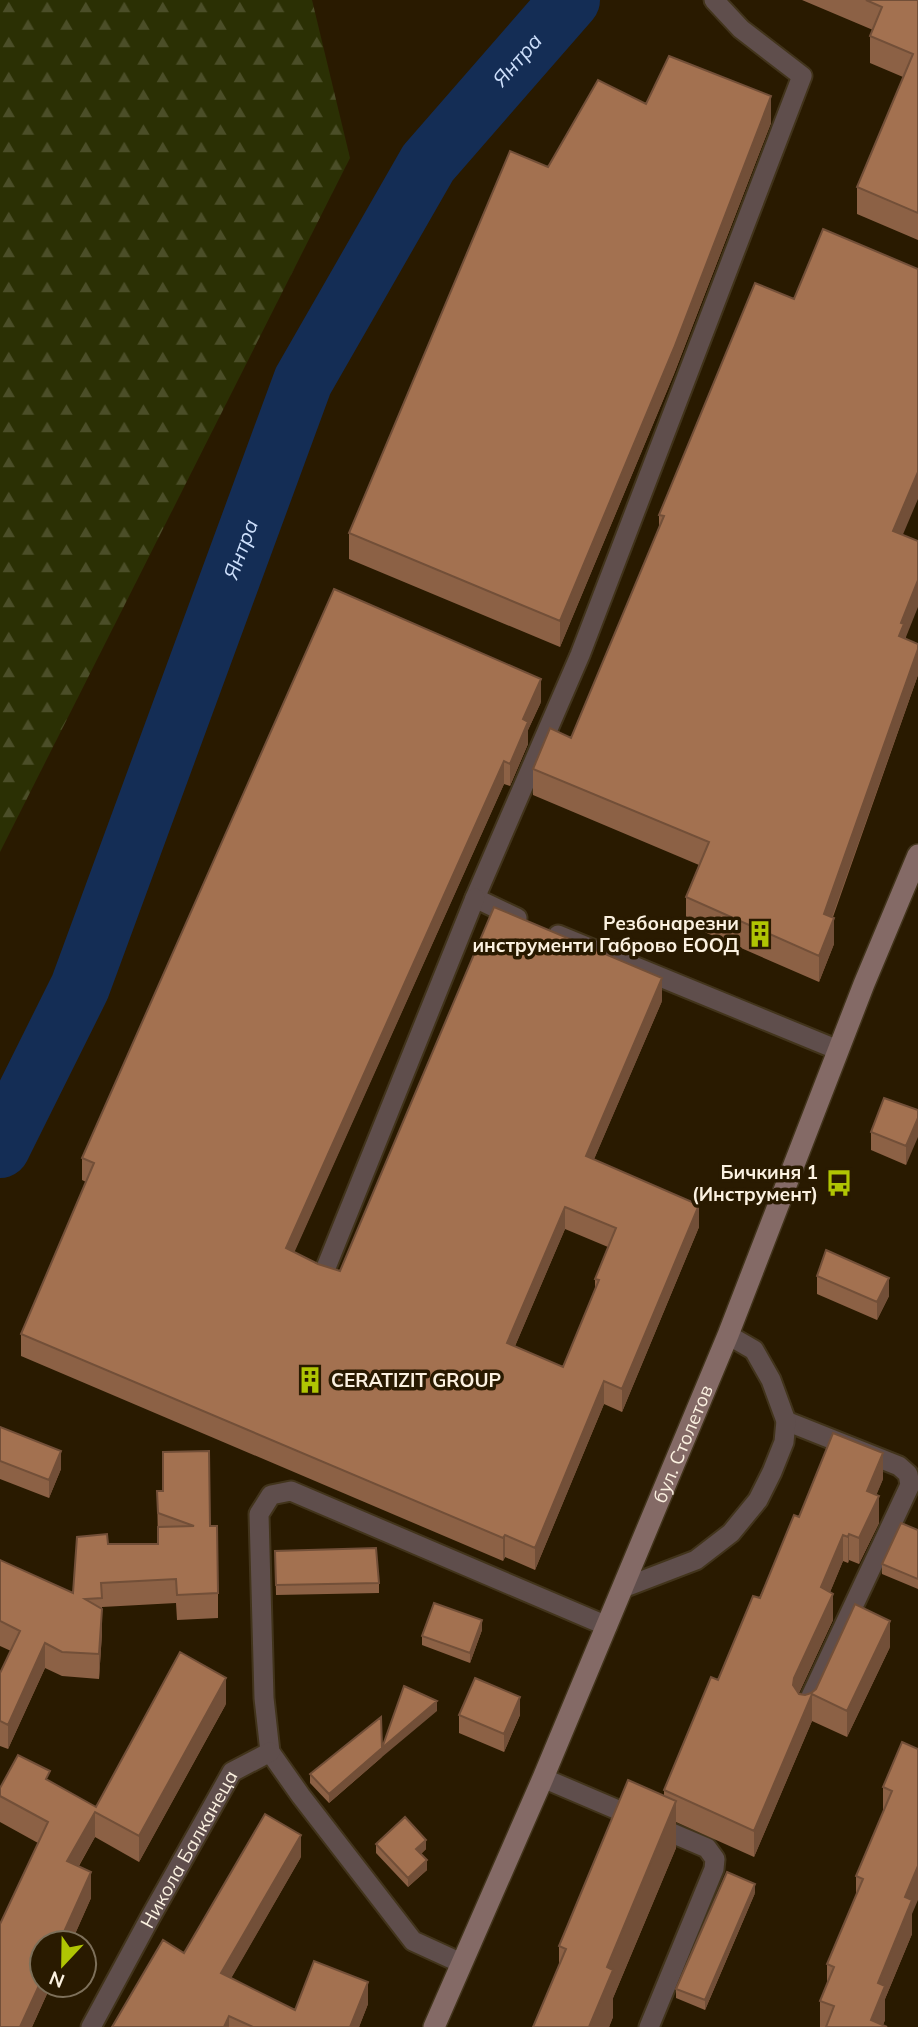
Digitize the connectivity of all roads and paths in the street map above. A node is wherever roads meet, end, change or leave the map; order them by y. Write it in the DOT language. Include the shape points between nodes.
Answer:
graph roads {
  1 [pos="714,0"];
  2 [pos="918,855"];
  3 [pos="475,898"];
  4 [pos="838,1050"];
  5 [pos="323,1275"];
  6 [pos="728,1335"];
  7 [pos="786,1421"];
  8 [pos="623,1588"];
  9 [pos="607,1626"];
  10 [pos="806,1709"];
  11 [pos="270,1752"];
  12 [pos="543,1778"];
  13 [pos="461,1963"];
  14 [pos="91,2027"];
  15 [pos="434,2027"];
  16 [pos="649,2027"];
  1 -- 3 [label="lane" via="741,29 802,76 580,655"];
  2 -- 4 [label="main road, бул. Столетов"];
  3 -- 4 [label="lane"];
  3 -- 5 [label="lane"];
  4 -- 6 [label="main road, бул. Столетов"];
  6 -- 7 [label="lane" via="754,1350"];
  6 -- 8 [label="main road, бул. Столетов"];
  7 -- 8 [label="lane" via="784,1442 772,1472 758,1500 732,1533 696,1560"];
  7 -- 10 [label="lane" via="899,1466 908,1474 910,1485"];
  8 -- 9 [label="main road, бул. Столетов"];
  9 -- 11 [label="lane" via="291,1491 271,1495 259,1514 264,1698"];
  9 -- 12 [label="main road, бул. Столетов"];
  11 -- 13 [label="lane" via="413,1941"];
  11 -- 14 [label="lane, Никола Балканеца" via="232,1772"];
  12 -- 13 [label="main road, бул. Столетов"];
  12 -- 16 [label="lane" via="707,1848 715,1859"];
  13 -- 15 [label="main road, бул. Столетов"];
}
